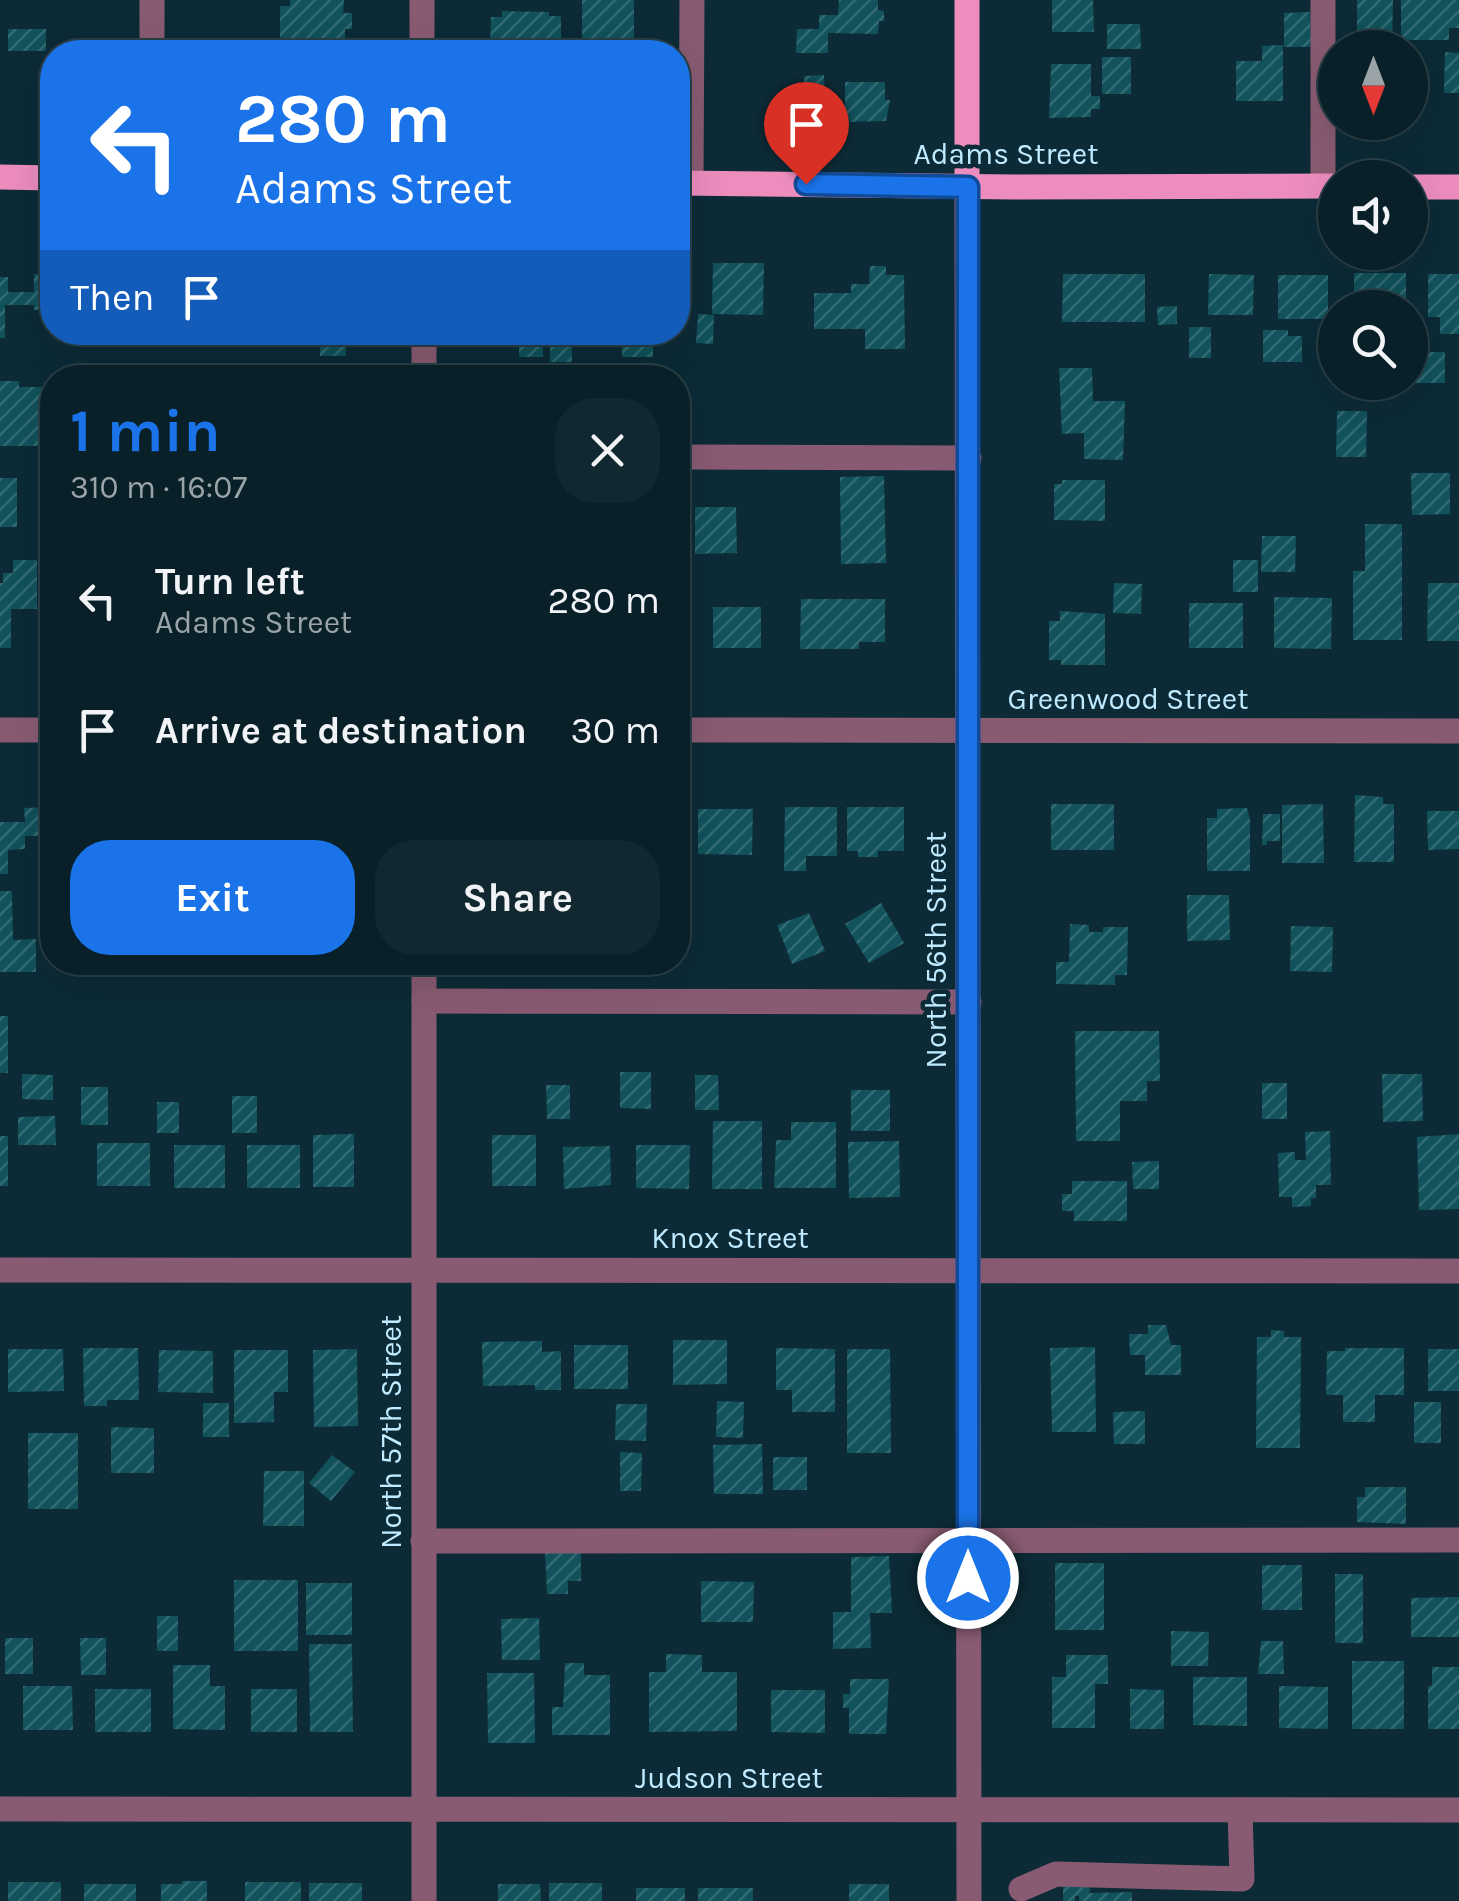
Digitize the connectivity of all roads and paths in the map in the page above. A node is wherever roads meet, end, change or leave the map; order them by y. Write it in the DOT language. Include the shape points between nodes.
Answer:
graph roads {
  1 [pos="152,0"];
  2 [pos="422,0"];
  3 [pos="692,0"];
  4 [pos="967,0"];
  5 [pos="1323,0"];
  6 [pos="152,40"];
  7 [pos="422,40"];
  8 [pos="690,46"];
  9 [pos="1328,160"];
  10 [pos="0,177"];
  11 [pos="40,178"];
  12 [pos="690,183"];
  13 [pos="1318,186"];
  14 [pos="1428,186"];
  15 [pos="968,187"];
  16 [pos="1459,187"];
  17 [pos="690,457"];
  18 [pos="969,458"];
  19 [pos="0,730"];
  20 [pos="40,730"];
  21 [pos="690,730"];
  22 [pos="1459,731"];
  23 [pos="969,732"];
  24 [pos="424,975"];
  25 [pos="424,1000"];
  26 [pos="969,1002"];
  27 [pos="0,1270"];
  28 [pos="424,1270"];
  29 [pos="968,1270"];
  30 [pos="1459,1271"];
  31 [pos="969,1540"];
  32 [pos="1459,1540"];
  33 [pos="423,1541"];
  34 [pos="0,1809"];
  35 [pos="968,1810"];
  36 [pos="1240,1810"];
  37 [pos="1459,1810"];
  38 [pos="424,1812"];
  39 [pos="1021,1888"];
  40 [pos="1244,1890"];
  41 [pos="424,1901"];
  42 [pos="969,1901"];
  1 -- 6 [label="street"];
  2 -- 7 [label="street"];
  3 -- 8 [label="street"];
  4 -- 15 [label="main road, North 56th Street"];
  5 -- 9 [label="street"];
  10 -- 11 [label="main road"];
  12 -- 15 [label="main road, Adams Street"];
  13 -- 15 [label="main road, Adams Street"];
  14 -- 16 [label="main road"];
  15 -- 18 [label="street, North 56th Street"];
  17 -- 18 [label="street"];
  18 -- 23 [label="street, North 56th Street"];
  19 -- 20 [label="street"];
  21 -- 23 [label="street, Greenwood Street"];
  22 -- 23 [label="street, Greenwood Street"];
  23 -- 26 [label="street, North 56th Street"];
  24 -- 25 [label="street, North 57th Street"];
  25 -- 26 [label="street"];
  25 -- 28 [label="street, North 57th Street"];
  26 -- 29 [label="street, North 56th Street"];
  27 -- 28 [label="street, Knox Street"];
  28 -- 29 [label="street, Knox Street"];
  28 -- 33 [label="street, North 57th Street"];
  29 -- 30 [label="street, Knox Street"];
  29 -- 31 [label="street, North 56th Street"];
  31 -- 32 [label="street"];
  31 -- 33 [label="street"];
  31 -- 35 [label="street, North 56th Street"];
  33 -- 38 [label="street, North 57th Street"];
  34 -- 38 [label="street, Judson Street"];
  35 -- 36 [label="street, Judson Street"];
  35 -- 38 [label="street, Judson Street"];
  35 -- 42 [label="street, North 56th Street"];
  36 -- 37 [label="street, Judson Street"];
  36 -- 40 [label="street"];
  38 -- 41 [label="street, North 57th Street"];
  39 -- 40 [label="street" via="1056,1874"];
}
